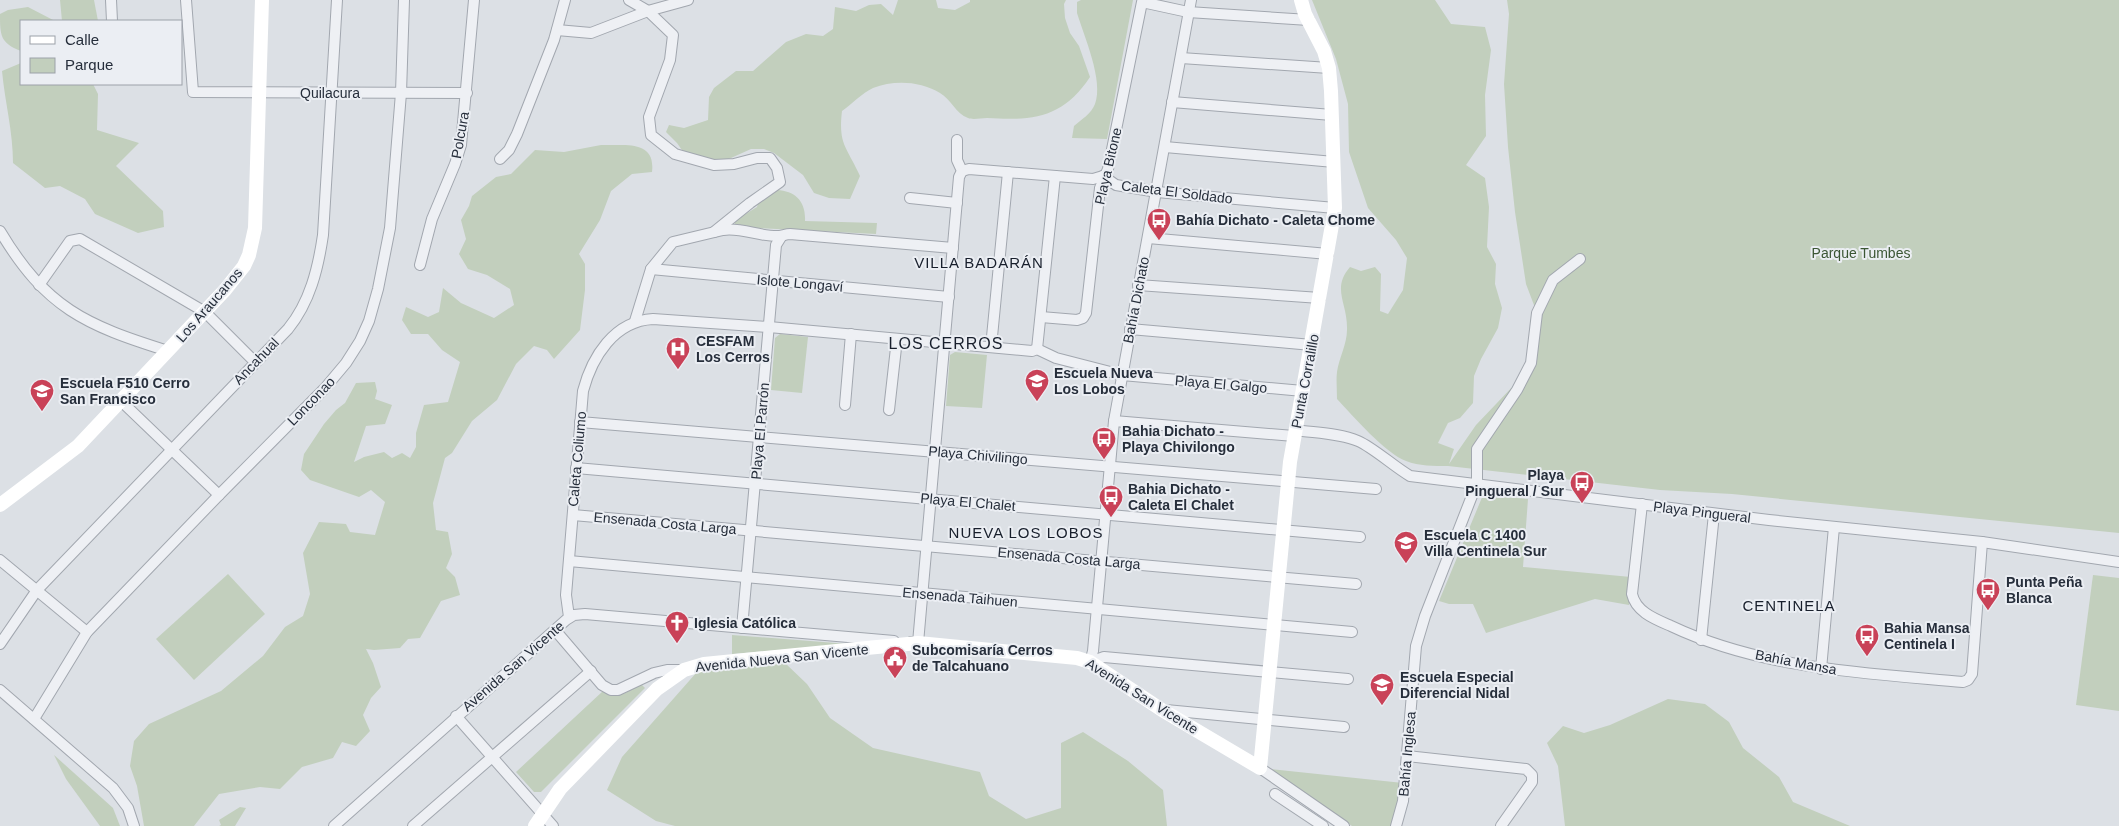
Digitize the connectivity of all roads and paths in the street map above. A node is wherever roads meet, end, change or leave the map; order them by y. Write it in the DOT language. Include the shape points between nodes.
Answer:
graph roads {
  1 [pos="110,0"];
  2 [pos="186,0"];
  3 [pos="262,0"];
  4 [pos="338,0"];
  5 [pos="404,0"];
  6 [pos="474,0"];
  7 [pos="564,0"];
  8 [pos="629,0"];
  9 [pos="688,0"];
  10 [pos="1191,0"];
  11 [pos="1301,0"];
  12 [pos="648,11"];
  13 [pos="1188,12"];
  14 [pos="112,20"];
  15 [pos="1308,20"];
  16 [pos="556,30"];
  17 [pos="1180,58"];
  18 [pos="1329,68"];
  19 [pos="260,93"];
  20 [pos="332,93"];
  21 [pos="401,93"];
  22 [pos="467,93"];
  23 [pos="1172,102"];
  24 [pos="1332,115"];
  25 [pos="957,140"];
  26 [pos="1165,147"];
  27 [pos="500,159"];
  28 [pos="1334,162"];
  29 [pos="962,171"];
  30 [pos="1008,172"];
  31 [pos="1055,176"];
  32 [pos="1103,176"];
  33 [pos="1157,192"];
  34 [pos="910,198"];
  35 [pos="957,202"];
  36 [pos="1336,208"];
  37 [pos="0,231"];
  38 [pos="714,232"];
  39 [pos="781,236"];
  40 [pos="1148,238"];
  41 [pos="953,248"];
  42 [pos="1328,254"];
  43 [pos="1580,259"];
  44 [pos="420,265"];
  45 [pos="651,269"];
  46 [pos="773,280"];
  47 [pos="39,285"];
  48 [pos="1138,285"];
  49 [pos="949,297"];
  50 [pos="1320,298"];
  51 [pos="205,312"];
  52 [pos="1041,317"];
  53 [pos="635,321"];
  54 [pos="769,327"];
  55 [pos="1130,329"];
  56 [pos="851,334"];
  57 [pos="896,338"];
  58 [pos="945,343"];
  59 [pos="1312,345"];
  60 [pos="991,347"];
  61 [pos="1037,349"];
  62 [pos="168,351"];
  63 [pos="255,362"];
  64 [pos="1122,375"];
  65 [pos="1303,391"];
  66 [pos="121,400"];
  67 [pos="845,406"];
  68 [pos="889,410"];
  69 [pos="1114,421"];
  70 [pos="580,422"];
  71 [pos="1295,433"];
  72 [pos="759,437"];
  73 [pos="170,450"];
  74 [pos="935,452"];
  75 [pos="1110,466"];
  76 [pos="576,468"];
  77 [pos="1288,482"];
  78 [pos="1477,483"];
  79 [pos="755,484"];
  80 [pos="1376,489"];
  81 [pos="218,495"];
  82 [pos="931,499"];
  83 [pos="1642,504"];
  84 [pos="0,505"];
  85 [pos="1105,514"];
  86 [pos="1714,514"];
  87 [pos="572,515"];
  88 [pos="1834,527"];
  89 [pos="751,530"];
  90 [pos="1283,530"];
  91 [pos="1360,537"];
  92 [pos="1982,542"];
  93 [pos="927,546"];
  94 [pos="0,560"];
  95 [pos="569,561"];
  96 [pos="1101,561"];
  97 [pos="2119,562"];
  98 [pos="747,577"];
  99 [pos="1278,577"];
  100 [pos="1356,584"];
  101 [pos="37,590"];
  102 [pos="922,593"];
  103 [pos="1097,609"];
  104 [pos="570,617"];
  105 [pos="1274,625"];
  106 [pos="742,628"];
  107 [pos="555,630"];
  108 [pos="87,632"];
  109 [pos="1352,632"];
  110 [pos="1701,640"];
  111 [pos="918,643"];
  112 [pos="0,644"];
  113 [pos="1090,662"];
  114 [pos="1820,669"];
  115 [pos="684,670"];
  116 [pos="591,671"];
  117 [pos="1269,672"];
  118 [pos="1348,679"];
  119 [pos="0,690"];
  120 [pos="1162,710"];
  121 [pos="456,716"];
  122 [pos="34,719"];
  123 [pos="1264,719"];
  124 [pos="1344,727"];
  125 [pos="1407,756"];
  126 [pos="492,757"];
  127 [pos="1260,768"];
  128 [pos="1275,794"];
  129 [pos="539,820"];
  130 [pos="134,826"];
  131 [pos="334,826"];
  132 [pos="413,826"];
  133 [pos="553,826"];
  134 [pos="1322,826"];
  135 [pos="1344,826"];
  136 [pos="1396,826"];
  137 [pos="1501,826"];
  1 -- 14 [label="street"];
  2 -- 19 [label="street, Quilacura" via="193,92"];
  3 -- 19 [label="street, Los Araucanos"];
  4 -- 20 [label="street, Ancahual"];
  5 -- 21 [label="street, Lonconao"];
  6 -- 22 [label="street, Polcura"];
  7 -- 16 [label="street"];
  8 -- 12 [label="street"];
  9 -- 12 [label="street"];
  10 -- 13 [label="street, Bahía Dichato"];
  11 -- 15 [label="street, Punta Corralillo"];
  12 -- 16 [label="street" via="591,33"];
  12 -- 38 [label="street" via="672,35 670,60 648,116 651,135 674,154 714,165 770,158 777,168 780,182"];
  13 -- 15 [label="street"];
  13 -- 17 [label="street, Bahía Dichato"];
  13 -- 32 [label="street, Playa Bitone" via="1142,2 1108,169"];
  15 -- 18 [label="street, Punta Corralillo"];
  16 -- 27 [label="street" via="511,147"];
  17 -- 18 [label="street"];
  17 -- 23 [label="street, Bahía Dichato"];
  18 -- 24 [label="street, Punta Corralillo"];
  19 -- 20 [label="street, Quilacura"];
  19 -- 51 [label="street, Los Araucanos" via="253,242 238,274"];
  20 -- 21 [label="street, Quilacura"];
  20 -- 63 [label="street, Ancahual" via="324,235 314,277 305,303 294,321"];
  21 -- 22 [label="street, Quilacura"];
  21 -- 81 [label="street, Lonconao" via="387,249 374,305 360,341 326,388"];
  22 -- 44 [label="street, Polcura" via="458,155 434,213"];
  23 -- 24 [label="street"];
  23 -- 26 [label="street, Bahía Dichato"];
  24 -- 28 [label="street, Punta Corralillo"];
  25 -- 29 [label="street" via="957,160"];
  26 -- 28 [label="street"];
  26 -- 33 [label="street, Bahía Dichato"];
  28 -- 36 [label="street, Punta Corralillo"];
  29 -- 30 [label="street, Caleta El Soldado"];
  29 -- 35 [label="street"];
  30 -- 31 [label="street, Caleta El Soldado"];
  30 -- 60 [label="street"];
  31 -- 32 [label="street, Caleta El Soldado" via="1093,179"];
  31 -- 52 [label="street"];
  32 -- 33 [label="street, Caleta El Soldado" via="1116,185"];
  32 -- 52 [label="street, Playa Bitone" via="1085,316 1078,320"];
  33 -- 36 [label="street, Caleta El Soldado"];
  33 -- 40 [label="street, Bahía Dichato"];
  34 -- 35 [label="street"];
  35 -- 41 [label="street"];
  36 -- 42 [label="street, Punta Corralillo"];
  37 -- 47 [label="street"];
  38 -- 39 [label="street" via="732,228"];
  38 -- 45 [label="street" via="673,242"];
  39 -- 41 [label="street" via="790,234"];
  39 -- 46 [label="street, Playa El Parrón" via="776,245"];
  40 -- 42 [label="street"];
  40 -- 48 [label="street, Bahía Dichato"];
  41 -- 49 [label="street"];
  42 -- 50 [label="street, Punta Corralillo"];
  43 -- 78 [label="street" via="1553,280 1537,313 1531,363 1517,390 1477,449"];
  45 -- 46 [label="street, Islote Longaví"];
  45 -- 53 [label="street"];
  46 -- 49 [label="street, Islote Longaví"];
  46 -- 54 [label="street, Playa El Parrón"];
  47 -- 51 [label="street" via="69,243 74,239 82,240"];
  47 -- 62 [label="street" via="90,323"];
  48 -- 50 [label="street"];
  48 -- 55 [label="street, Bahía Dichato"];
  49 -- 58 [label="street"];
  50 -- 59 [label="street, Punta Corralillo"];
  51 -- 62 [label="street, Los Araucanos"];
  51 -- 63 [label="street"];
  52 -- 61 [label="street"];
  53 -- 54 [label="street, Playa El Galgo" via="653,319"];
  53 -- 70 [label="street, Caleta Coliumo" via="612,337 593,364 583,391"];
  54 -- 56 [label="street, Playa El Galgo"];
  54 -- 72 [label="street, Playa El Parrón"];
  55 -- 59 [label="street"];
  55 -- 64 [label="street, Bahía Dichato"];
  56 -- 57 [label="street, Playa El Galgo"];
  56 -- 67 [label="street"];
  57 -- 58 [label="street, Playa El Galgo"];
  57 -- 68 [label="street"];
  58 -- 60 [label="street, Playa El Galgo"];
  58 -- 74 [label="street"];
  59 -- 65 [label="street, Punta Corralillo"];
  60 -- 61 [label="street, Playa El Galgo"];
  61 -- 64 [label="street, Playa El Galgo" via="1056,358"];
  62 -- 66 [label="street, Los Araucanos"];
  63 -- 73 [label="street, Ancahual"];
  64 -- 65 [label="street, Playa El Galgo"];
  64 -- 69 [label="street, Bahía Dichato"];
  65 -- 71 [label="street, Punta Corralillo"];
  66 -- 73 [label="street"];
  66 -- 84 [label="street, Los Araucanos" via="78,446"];
  69 -- 71 [label="street, Playa Pingueral"];
  69 -- 75 [label="street, Bahía Dichato"];
  70 -- 72 [label="street, Playa Chivilingo"];
  70 -- 76 [label="street, Caleta Coliumo"];
  71 -- 77 [label="street, Punta Corralillo"];
  71 -- 78 [label="street, Playa Pingueral" via="1359,441 1410,476"];
  72 -- 74 [label="street, Playa Chivilingo"];
  72 -- 79 [label="street, Playa El Parrón"];
  73 -- 81 [label="street"];
  73 -- 101 [label="street, Ancahual"];
  74 -- 75 [label="street, Playa Chivilingo"];
  74 -- 82 [label="street"];
  75 -- 77 [label="street, Playa Chivilingo"];
  75 -- 85 [label="street, Bahía Dichato"];
  76 -- 79 [label="street, Playa El Chalet"];
  76 -- 87 [label="street, Caleta Coliumo"];
  77 -- 80 [label="street, Playa Chivilingo"];
  77 -- 90 [label="street, Punta Corralillo"];
  78 -- 83 [label="street, Playa Pingueral"];
  78 -- 125 [label="street, Bahía Inglesa" via="1418,634"];
  79 -- 82 [label="street, Playa El Chalet"];
  79 -- 89 [label="street, Playa El Parrón"];
  81 -- 108 [label="street, Lonconao"];
  82 -- 85 [label="street, Playa El Chalet"];
  82 -- 93 [label="street"];
  83 -- 86 [label="street, Playa Pingueral"];
  83 -- 110 [label="street, Bahía Mansa" via="1632,594 1635,604 1660,621"];
  85 -- 90 [label="street, Playa El Chalet"];
  85 -- 96 [label="street, Bahía Dichato"];
  86 -- 88 [label="street, Playa Pingueral"];
  86 -- 110 [label="street"];
  87 -- 89 [label="street, Ensenada Costa Larga"];
  87 -- 95 [label="street, Caleta Coliumo"];
  88 -- 92 [label="street, Playa Pingueral"];
  88 -- 114 [label="street"];
  89 -- 93 [label="street, Ensenada Costa Larga"];
  89 -- 98 [label="street, Playa El Parrón"];
  90 -- 91 [label="street, Playa El Chalet"];
  90 -- 99 [label="street, Punta Corralillo"];
  92 -- 97 [label="street, Playa Pingueral"];
  92 -- 114 [label="street, Bahía Mansa" via="1972,674 1968,680"];
  93 -- 96 [label="street, Ensenada Costa Larga"];
  93 -- 102 [label="street"];
  94 -- 101 [label="street"];
  95 -- 98 [label="street, Ensenada Taihuen"];
  95 -- 104 [label="street, Caleta Coliumo" via="566,601"];
  96 -- 99 [label="street, Ensenada Costa Larga"];
  96 -- 103 [label="street, Bahía Dichato"];
  98 -- 102 [label="street, Ensenada Taihuen"];
  98 -- 106 [label="street, Playa El Parrón"];
  99 -- 100 [label="street, Ensenada Costa Larga"];
  99 -- 105 [label="street, Punta Corralillo"];
  101 -- 108 [label="street"];
  101 -- 112 [label="street, Ancahual"];
  102 -- 103 [label="street, Ensenada Taihuen"];
  102 -- 111 [label="street"];
  103 -- 105 [label="street, Ensenada Taihuen"];
  103 -- 113 [label="street, Bahía Dichato"];
  104 -- 106 [label="street, Avenida San Vicente" via="585,614"];
  104 -- 107 [label="street, Avenida San Vicente"];
  105 -- 109 [label="street, Ensenada Taihuen"];
  105 -- 117 [label="street, Punta Corralillo"];
  106 -- 111 [label="street, Avenida San Vicente"];
  107 -- 116 [label="street"];
  107 -- 121 [label="street, Avenida San Vicente"];
  108 -- 122 [label="street, Lonconao"];
  110 -- 114 [label="street, Bahía Mansa"];
  111 -- 113 [label="street, Avenida San Vicente" via="1077,658"];
  111 -- 115 [label="street, Avenida Nueva San Vicente" via="704,664"];
  113 -- 117 [label="street" via="1104,657"];
  113 -- 120 [label="street, Avenida San Vicente"];
  115 -- 116 [label="street" via="654,673 614,691 605,687"];
  115 -- 129 [label="street, Avenida Nueva San Vicente" via="666,682 565,784"];
  116 -- 126 [label="street"];
  117 -- 118 [label="street"];
  117 -- 123 [label="street, Punta Corralillo"];
  119 -- 122 [label="street"];
  120 -- 123 [label="street"];
  120 -- 127 [label="street, Avenida San Vicente"];
  121 -- 126 [label="street"];
  121 -- 131 [label="street, Avenida San Vicente"];
  122 -- 130 [label="street" via="113,788 128,808"];
  123 -- 124 [label="street"];
  123 -- 127 [label="street, Punta Corralillo"];
  125 -- 136 [label="street, Bahía Inglesa" via="1403,801"];
  125 -- 137 [label="street" via="1526,769 1532,775 1532,782"];
  126 -- 129 [label="street"];
  126 -- 132 [label="street"];
  127 -- 135 [label="street, Avenida San Vicente"];
  128 -- 134 [label="street"];
  129 -- 133 [label="street"];
}
